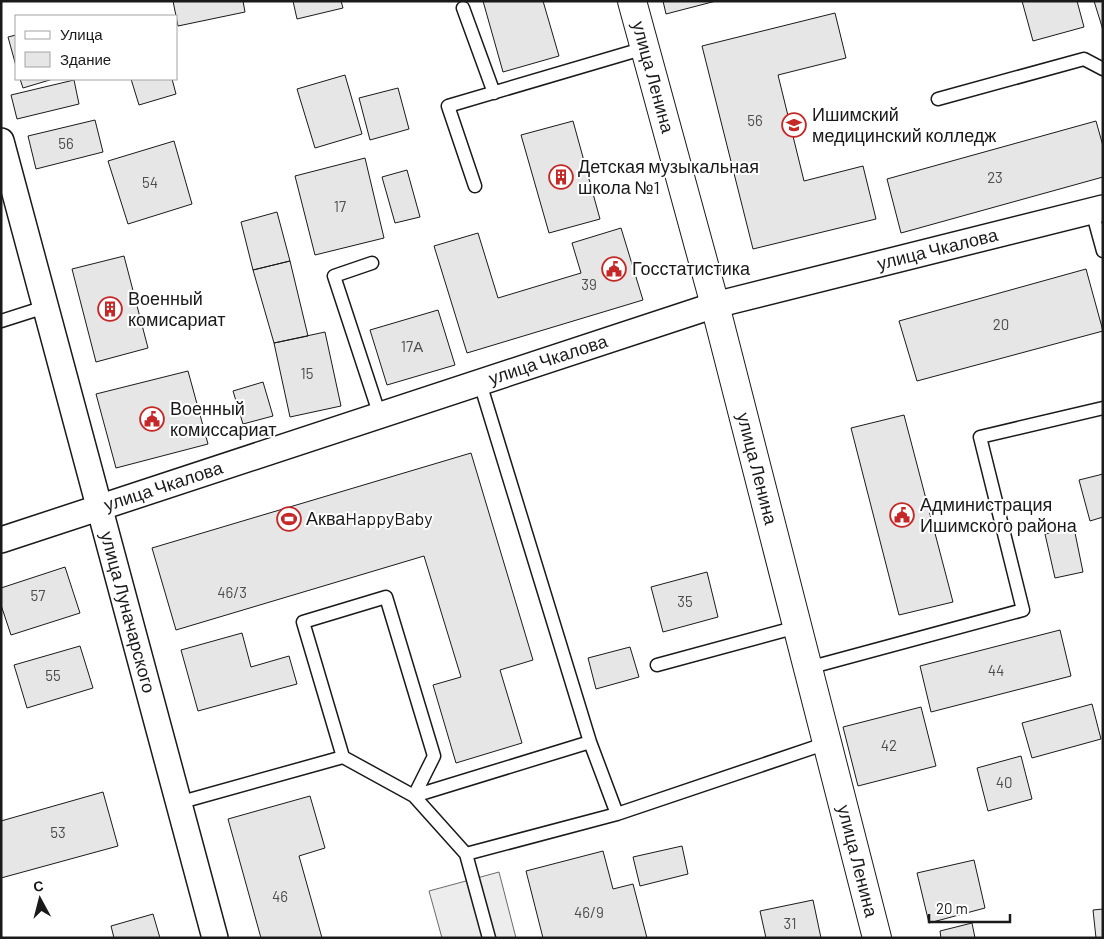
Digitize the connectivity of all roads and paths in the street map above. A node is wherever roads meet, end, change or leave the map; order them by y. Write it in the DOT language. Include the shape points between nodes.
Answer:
graph roads {
  1 [pos="632,1"];
  2 [pos="463,8"];
  3 [pos="645,48"];
  4 [pos="1103,69"];
  5 [pos="494,93"];
  6 [pos="938,99"];
  7 [pos="1,141"];
  8 [pos="475,186"];
  9 [pos="1098,209"];
  10 [pos="1103,251"];
  11 [pos="372,264"];
  12 [pos="715,305"];
  13 [pos="45,307"];
  14 [pos="1,321"];
  15 [pos="480,383"];
  16 [pos="1103,408"];
  17 [pos="380,416"];
  18 [pos="99,509"];
  19 [pos="1,540"];
  20 [pos="798,627"];
  21 [pos="657,665"];
  22 [pos="808,668"];
  23 [pos="590,742"];
  24 [pos="827,743"];
  25 [pos="343,757"];
  26 [pos="414,796"];
  27 [pos="178,802"];
  28 [pos="617,814"];
  29 [pos="466,854"];
  30 [pos="215,938"];
  31 [pos="489,938"];
  32 [pos="877,938"];
  1 -- 3 [label="street, улица Ленина"];
  2 -- 5 [label="lane"];
  3 -- 5 [label="lane"];
  3 -- 12 [label="street, улица Ленина"];
  4 -- 6 [label="lane" via="1084,59"];
  5 -- 8 [label="lane" via="448,106"];
  7 -- 13 [label="street, улица Луначарского"];
  9 -- 10 [label="lane"];
  9 -- 12 [label="street, улица Чкалова"];
  11 -- 17 [label="lane" via="334,276"];
  12 -- 15 [label="street, улица Чкалова"];
  12 -- 20 [label="street, улица Ленина"];
  13 -- 14 [label="lane"];
  13 -- 18 [label="street, улица Луначарского"];
  15 -- 17 [label="street, улица Чкалова"];
  15 -- 23 [label="lane"];
  16 -- 22 [label="lane" via="980,437 1023,610"];
  17 -- 18 [label="street, улица Чкалова"];
  18 -- 19 [label="street, улица Чкалова"];
  18 -- 27 [label="street, улица Луначарского"];
  20 -- 21 [label="lane"];
  20 -- 22 [label="street, улица Ленина"];
  22 -- 24 [label="street, улица Ленина"];
  23 -- 26 [label="lane"];
  23 -- 28 [label="lane"];
  24 -- 28 [label="lane"];
  24 -- 32 [label="street, улица Ленина"];
  25 -- 26 [label="lane"];
  25 -- 26 [label="lane" via="303,622 386,597 434,756"];
  25 -- 27 [label="lane"];
  26 -- 29 [label="lane"];
  27 -- 30 [label="street, улица Луначарского"];
  28 -- 29 [label="lane"];
  29 -- 31 [label="lane"];
}
